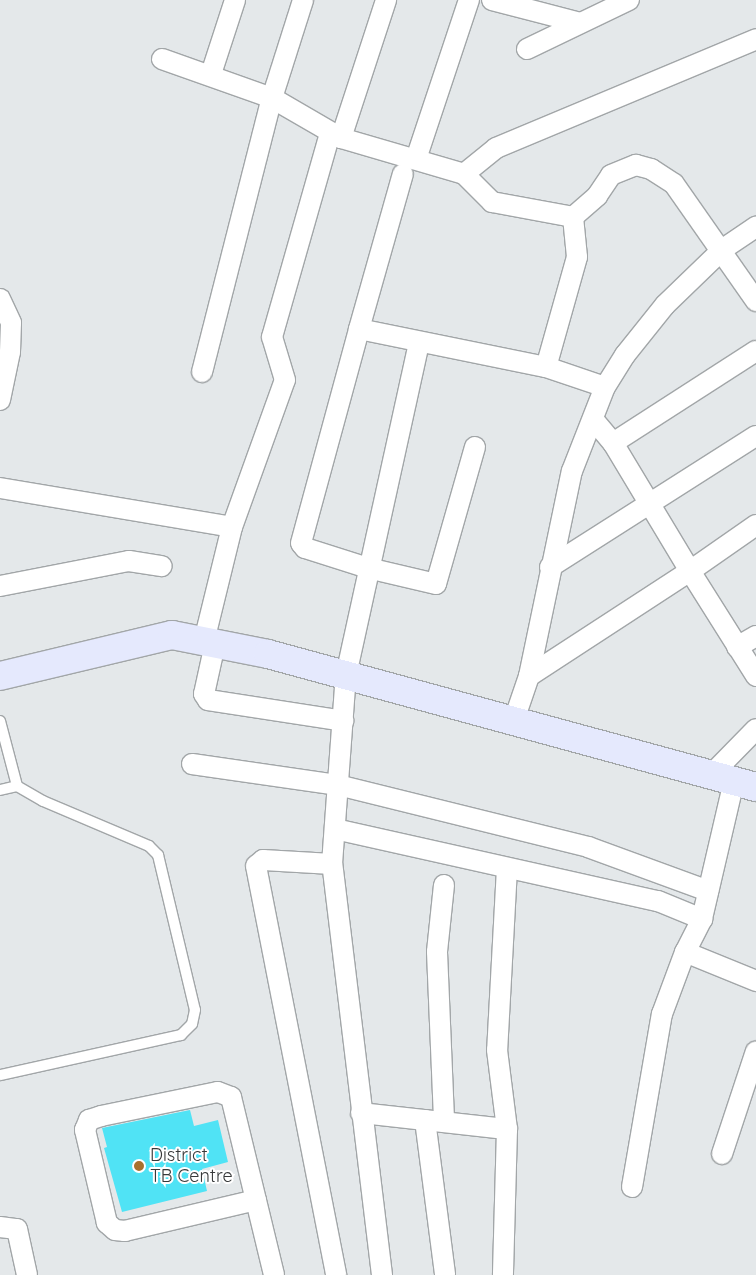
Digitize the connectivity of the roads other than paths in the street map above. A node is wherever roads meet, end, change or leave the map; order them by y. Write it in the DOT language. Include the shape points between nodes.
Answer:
graph roads {
  1 [pos="235,0"];
  2 [pos="303,0"];
  3 [pos="386,0"];
  4 [pos="469,0"];
  5 [pos="492,0"];
  6 [pos="629,0"];
  7 [pos="596,7"];
  8 [pos="580,23"];
  9 [pos="756,39"];
  10 [pos="528,48"];
  11 [pos="162,59"];
  12 [pos="211,74"];
  13 [pos="272,98"];
  14 [pos="336,135"];
  15 [pos="416,159"];
  16 [pos="403,174"];
  17 [pos="464,174"];
  18 [pos="573,217"];
  19 [pos="756,227"];
  20 [pos="723,249"];
  21 [pos="0,300"];
  22 [pos="756,301"];
  23 [pos="359,329"];
  24 [pos="419,344"];
  25 [pos="756,351"];
  26 [pos="546,367"];
  27 [pos="202,372"];
  28 [pos="606,387"];
  29 [pos="0,400"];
  30 [pos="594,419"];
  31 [pos="756,436"];
  32 [pos="614,443"];
  33 [pos="474,447"];
  34 [pos="0,488"];
  35 [pos="652,504"];
  36 [pos="756,525"];
  37 [pos="232,527"];
  38 [pos="162,566"];
  39 [pos="550,567"];
  40 [pos="368,568"];
  41 [pos="690,571"];
  42 [pos="0,586"];
  43 [pos="756,636"];
  44 [pos="210,643"];
  45 [pos="737,647"];
  46 [pos="346,675"];
  47 [pos="0,676"];
  48 [pos="530,676"];
  49 [pos="756,676"];
  50 [pos="0,721"];
  51 [pos="343,721"];
  52 [pos="513,723"];
  53 [pos="756,729"];
  54 [pos="192,764"];
  55 [pos="734,781"];
  56 [pos="338,785"];
  57 [pos="17,786"];
  58 [pos="0,790"];
  59 [pos="334,829"];
  60 [pos="332,864"];
  61 [pos="507,868"];
  62 [pos="444,885"];
  63 [pos="708,891"];
  64 [pos="702,919"];
  65 [pos="685,952"];
  66 [pos="756,981"];
  67 [pos="756,1051"];
  68 [pos="0,1076"];
  69 [pos="362,1113"];
  70 [pos="435,1121"];
  71 [pos="507,1129"];
  72 [pos="722,1154"];
  73 [pos="632,1187"];
  74 [pos="256,1200"];
  75 [pos="0,1227"];
  76 [pos="27,1275"];
  77 [pos="274,1275"];
  78 [pos="336,1275"];
  79 [pos="382,1275"];
  80 [pos="445,1275"];
  81 [pos="503,1275"];
  1 -- 12 [label="street"];
  2 -- 13 [label="street"];
  3 -- 14 [label="street"];
  4 -- 15 [label="street"];
  5 -- 8 [label="street"];
  6 -- 7 [label="street"];
  7 -- 8 [label="street"];
  8 -- 10 [label="street"];
  9 -- 17 [label="street" via="496,148"];
  11 -- 12 [label="street"];
  12 -- 13 [label="street"];
  13 -- 14 [label="street"];
  13 -- 27 [label="street"];
  14 -- 15 [label="street"];
  14 -- 37 [label="street" via="272,337 285,380"];
  15 -- 17 [label="street"];
  16 -- 23 [label="street"];
  17 -- 18 [label="street" via="492,202"];
  18 -- 20 [label="street" via="596,196 611,175 636,165 668,177"];
  18 -- 26 [label="street" via="577,257"];
  19 -- 20 [label="street"];
  20 -- 22 [label="street"];
  20 -- 28 [label="street" via="665,305 625,355"];
  21 -- 29 [label="street" via="11,323 10,352"];
  23 -- 24 [label="street"];
  23 -- 40 [label="street" via="301,543 305,548"];
  24 -- 26 [label="street"];
  24 -- 40 [label="street"];
  25 -- 32 [label="street"];
  26 -- 28 [label="street"];
  28 -- 30 [label="street"];
  30 -- 32 [label="street"];
  30 -- 39 [label="street" via="572,471"];
  31 -- 35 [label="street"];
  32 -- 35 [label="street"];
  33 -- 40 [label="street" via="436,584"];
  34 -- 37 [label="street"];
  35 -- 39 [label="street"];
  35 -- 41 [label="street"];
  36 -- 41 [label="street"];
  37 -- 44 [label="street"];
  38 -- 42 [label="street" via="129,561"];
  39 -- 48 [label="street"];
  40 -- 46 [label="street"];
  41 -- 45 [label="street"];
  41 -- 48 [label="street"];
  43 -- 45 [label="street"];
  44 -- 46 [label="street"];
  44 -- 47 [label="street" via="172,635"];
  44 -- 51 [label="street" via="204,694 208,700"];
  45 -- 49 [label="street"];
  46 -- 51 [label="street"];
  46 -- 52 [label="street"];
  48 -- 52 [label="street"];
  50 -- 57 [label="lane"];
  51 -- 56 [label="street"];
  52 -- 55 [label="street"];
  53 -- 55 [label="street"];
  54 -- 56 [label="street"];
  55 -- 63 [label="street"];
  56 -- 59 [label="street"];
  56 -- 63 [label="street" via="588,847"];
  57 -- 58 [label="lane"];
  57 -- 68 [label="lane" via="43,802 149,846 158,855 195,1010 192,1024 181,1035"];
  59 -- 60 [label="street"];
  59 -- 61 [label="street" via="416,844"];
  60 -- 69 [label="street"];
  60 -- 78 [label="street" via="263,860 256,866"];
  61 -- 64 [label="street" via="658,901"];
  61 -- 71 [label="street" via="497,1050"];
  62 -- 70 [label="street" via="437,992"];
  63 -- 64 [label="street"];
  64 -- 65 [label="street"];
  65 -- 66 [label="street"];
  65 -- 73 [label="street" via="662,1014"];
  67 -- 72 [label="street"];
  69 -- 70 [label="street"];
  69 -- 79 [label="street"];
  70 -- 71 [label="street"];
  70 -- 80 [label="street"];
  71 -- 81 [label="street"];
  74 -- 74 [label="street" via="231,1097 218,1092 89,1120 85,1130 107,1223 115,1230 125,1231"];
  74 -- 77 [label="street"];
  75 -- 76 [label="street" via="17,1229"];
}
